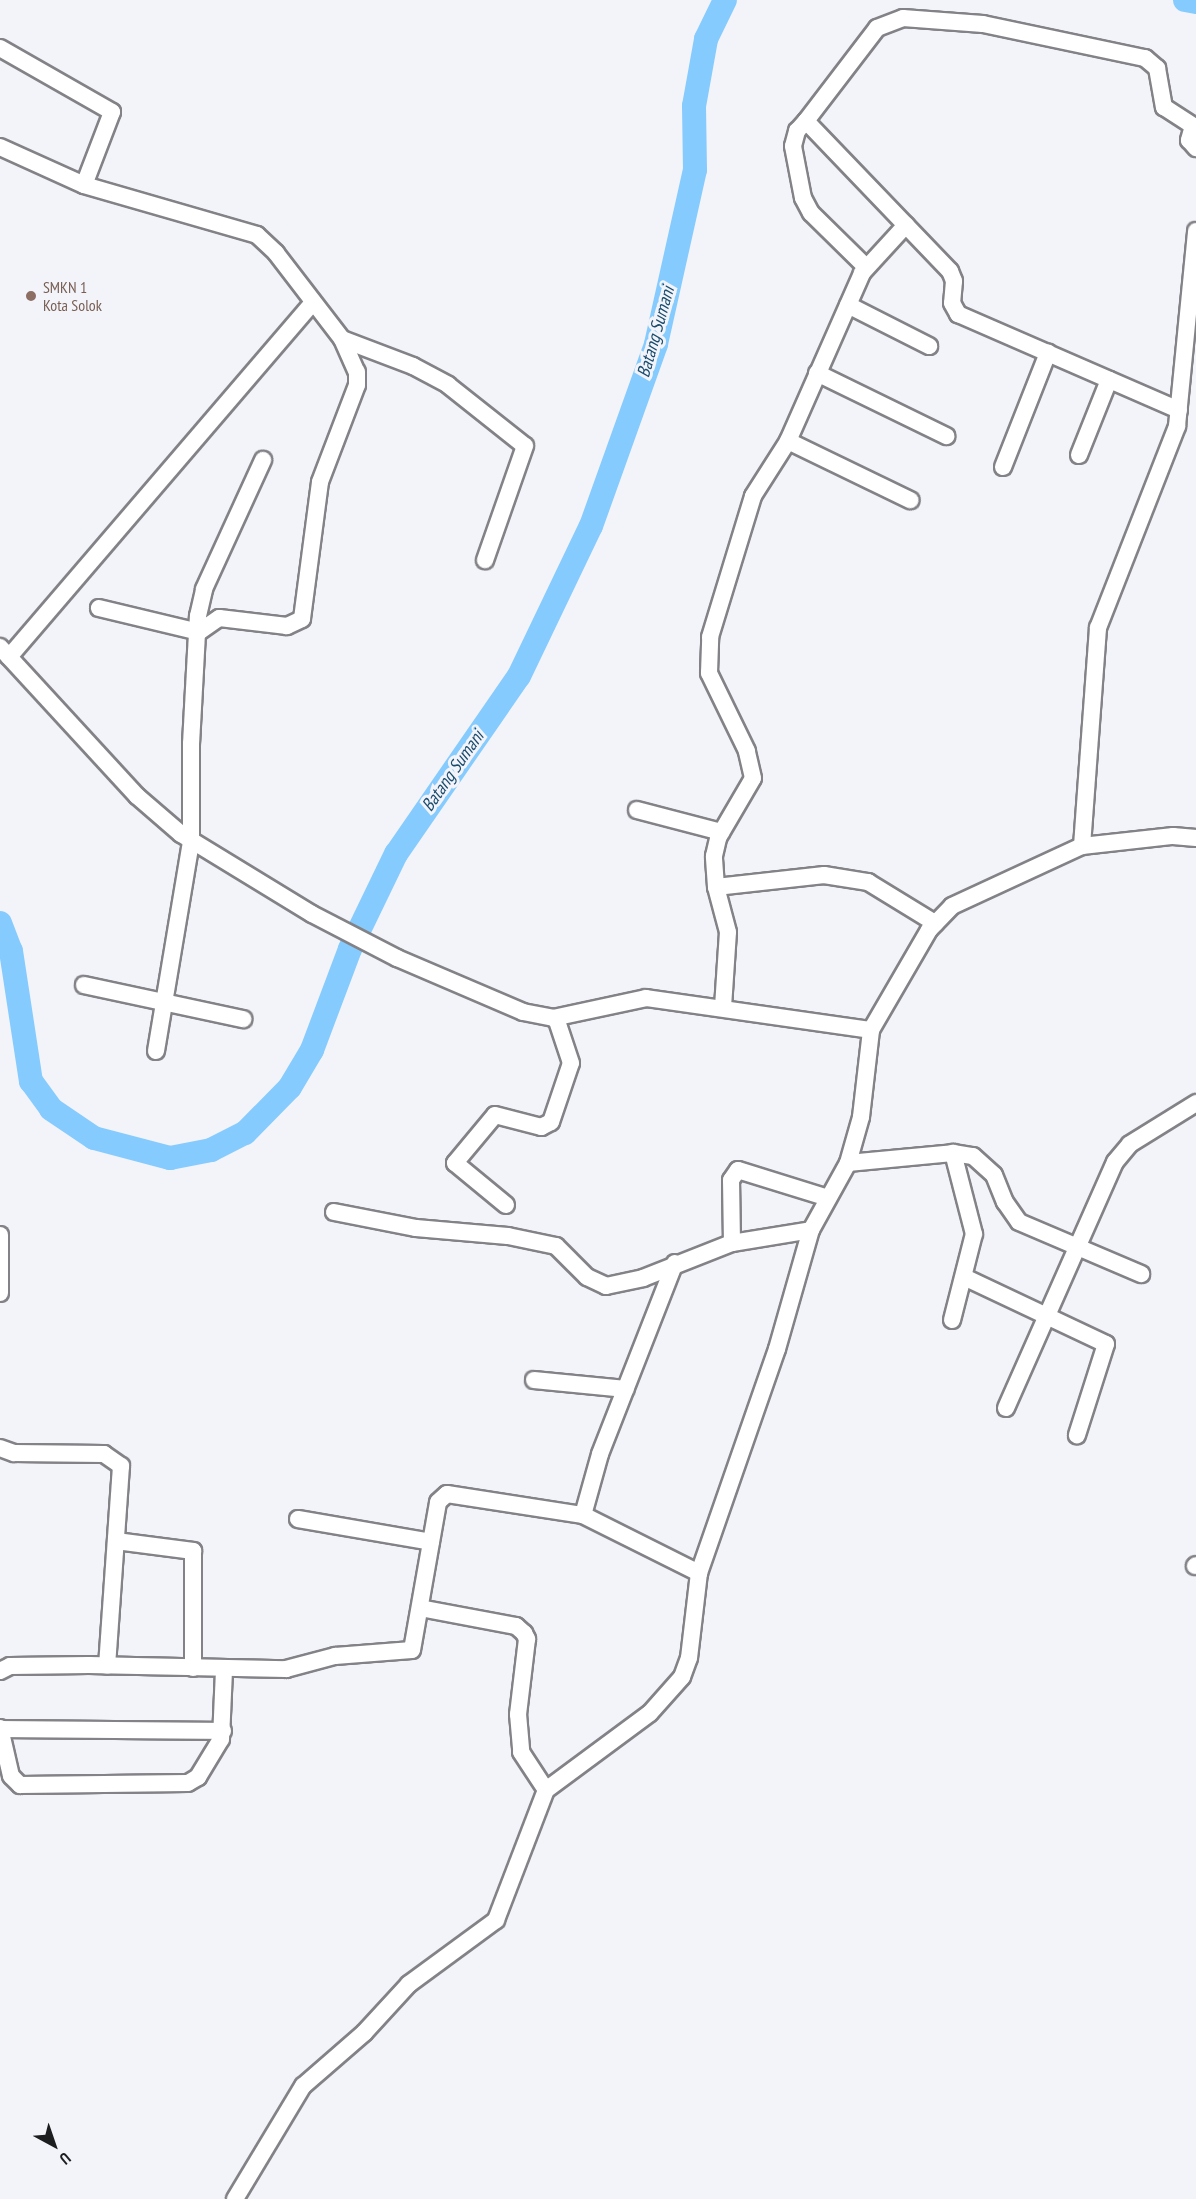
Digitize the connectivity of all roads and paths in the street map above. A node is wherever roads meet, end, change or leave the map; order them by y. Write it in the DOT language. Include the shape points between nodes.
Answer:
graph roads {
  1 [pos="0,48"];
  2 [pos="806,121"];
  3 [pos="0,147"];
  4 [pos="1196,148"];
  5 [pos="84,185"];
  6 [pos="906,225"];
  7 [pos="1196,231"];
  8 [pos="866,267"];
  9 [pos="1192,301"];
  10 [pos="312,303"];
  11 [pos="848,305"];
  12 [pos="342,339"];
  13 [pos="928,346"];
  14 [pos="1048,353"];
  15 [pos="817,373"];
  16 [pos="1109,380"];
  17 [pos="1179,410"];
  18 [pos="946,436"];
  19 [pos="788,441"];
  20 [pos="1079,455"];
  21 [pos="263,460"];
  22 [pos="1003,467"];
  23 [pos="910,500"];
  24 [pos="485,560"];
  25 [pos="99,608"];
  26 [pos="199,632"];
  27 [pos="5,652"];
  28 [pos="637,810"];
  29 [pos="721,832"];
  30 [pos="1196,838"];
  31 [pos="191,842"];
  32 [pos="1082,846"];
  33 [pos="716,887"];
  34 [pos="936,923"];
  35 [pos="84,985"];
  36 [pos="162,1001"];
  37 [pos="723,1007"];
  38 [pos="556,1018"];
  39 [pos="243,1019"];
  40 [pos="871,1030"];
  41 [pos="156,1051"];
  42 [pos="1196,1103"];
  43 [pos="953,1153"];
  44 [pos="848,1163"];
  45 [pos="828,1198"];
  46 [pos="506,1205"];
  47 [pos="333,1212"];
  48 [pos="811,1230"];
  49 [pos="0,1235"];
  50 [pos="732,1243"];
  51 [pos="1077,1247"];
  52 [pos="675,1263"];
  53 [pos="1141,1274"];
  54 [pos="963,1277"];
  55 [pos="0,1293"];
  56 [pos="1047,1315"];
  57 [pos="951,1320"];
  58 [pos="534,1380"];
  59 [pos="626,1389"];
  60 [pos="1006,1408"];
  61 [pos="1077,1435"];
  62 [pos="0,1448"];
  63 [pos="583,1515"];
  64 [pos="298,1519"];
  65 [pos="116,1541"];
  66 [pos="431,1542"];
  67 [pos="699,1573"];
  68 [pos="420,1608"];
  69 [pos="107,1666"];
  70 [pos="193,1668"];
  71 [pos="224,1669"];
  72 [pos="0,1671"];
  73 [pos="0,1728"];
  74 [pos="223,1731"];
  75 [pos="546,1790"];
  76 [pos="234,2199"];
  1 -- 5 [label="street" via="112,112"];
  2 -- 4 [label="street" via="877,28 903,18 983,24 1145,58 1157,68 1164,107 1193,126 1189,140"];
  2 -- 6 [label="street"];
  2 -- 8 [label="street" via="797,131 793,146 803,198 811,213"];
  3 -- 5 [label="street"];
  5 -- 10 [label="street" via="152,207 244,229 276,253"];
  6 -- 8 [label="street"];
  6 -- 14 [label="street" via="953,276 952,303 958,314"];
  7 -- 9 [label="street"];
  8 -- 11 [label="street"];
  9 -- 17 [label="street"];
  10 -- 12 [label="street"];
  10 -- 27 [label="street"];
  11 -- 13 [label="street"];
  11 -- 15 [label="street"];
  12 -- 24 [label="street" via="413,366 448,385 525,446"];
  12 -- 26 [label="street" via="357,372 357,385 322,476 305,614 296,624 287,626 219,618"];
  14 -- 16 [label="street"];
  14 -- 22 [label="street"];
  15 -- 18 [label="street"];
  15 -- 19 [label="street"];
  16 -- 17 [label="street"];
  16 -- 20 [label="street"];
  17 -- 32 [label="street" via="1174,435 1098,628"];
  19 -- 23 [label="street"];
  19 -- 29 [label="street" via="745,515 710,637 709,673 747,751 753,777"];
  21 -- 26 [label="street" via="204,589"];
  25 -- 26 [label="street"];
  26 -- 31 [label="street" via="191,744"];
  27 -- 31 [label="street" via="137,796"];
  28 -- 29 [label="street"];
  29 -- 33 [label="street" via="713,867"];
  30 -- 32 [label="street" via="1173,836"];
  31 -- 36 [label="street"];
  31 -- 38 [label="street" via="312,914 397,958 523,1012"];
  32 -- 34 [label="street" via="952,906"];
  33 -- 34 [label="street" via="824,875 868,882"];
  33 -- 37 [label="street" via="728,941"];
  34 -- 40 [label="street"];
  35 -- 36 [label="street"];
  36 -- 39 [label="street"];
  36 -- 41 [label="street"];
  37 -- 38 [label="street" via="646,998"];
  37 -- 40 [label="street"];
  38 -- 46 [label="street" via="571,1064 551,1122 541,1127 495,1115 455,1163"];
  40 -- 44 [label="street" via="867,1087"];
  42 -- 51 [label="street" via="1122,1153"];
  43 -- 44 [label="street"];
  43 -- 51 [label="street" via="973,1156 986,1165 1019,1222"];
  43 -- 54 [label="street" via="974,1234"];
  44 -- 45 [label="street"];
  45 -- 48 [label="street"];
  45 -- 50 [label="street" via="738,1170 731,1180"];
  47 -- 52 [label="street" via="416,1228 508,1236 555,1246 587,1277 606,1286 643,1278"];
  48 -- 50 [label="street"];
  48 -- 67 [label="street" via="777,1349"];
  49 -- 55 [label="street"];
  50 -- 52 [label="street"];
  51 -- 53 [label="street"];
  51 -- 56 [label="street"];
  52 -- 59 [label="street"];
  54 -- 56 [label="street"];
  54 -- 57 [label="street"];
  56 -- 60 [label="street"];
  56 -- 61 [label="street" via="1106,1344"];
  58 -- 59 [label="street"];
  59 -- 63 [label="street" via="600,1454"];
  62 -- 65 [label="street" via="14,1453 111,1455 121,1466 122,1481"];
  63 -- 66 [label="street" via="447,1494 438,1502"];
  63 -- 67 [label="street"];
  64 -- 66 [label="street"];
  65 -- 69 [label="street"];
  65 -- 70 [label="street" via="193,1551"];
  66 -- 68 [label="street"];
  67 -- 75 [label="street" via="689,1658 675,1687 650,1713"];
  68 -- 71 [label="street" via="412,1650 334,1656 286,1669"];
  68 -- 75 [label="street" via="516,1626 524,1633 527,1639 518,1714 522,1752"];
  69 -- 70 [label="street"];
  69 -- 72 [label="street" via="10,1666"];
  70 -- 71 [label="street"];
  71 -- 74 [label="street"];
  73 -- 74 [label="street"];
  73 -- 74 [label="street" via="11,1776 20,1785 28,1786 188,1784 198,1777"];
  75 -- 76 [label="street" via="496,1920 409,1984 364,2033 303,2086"];
}
